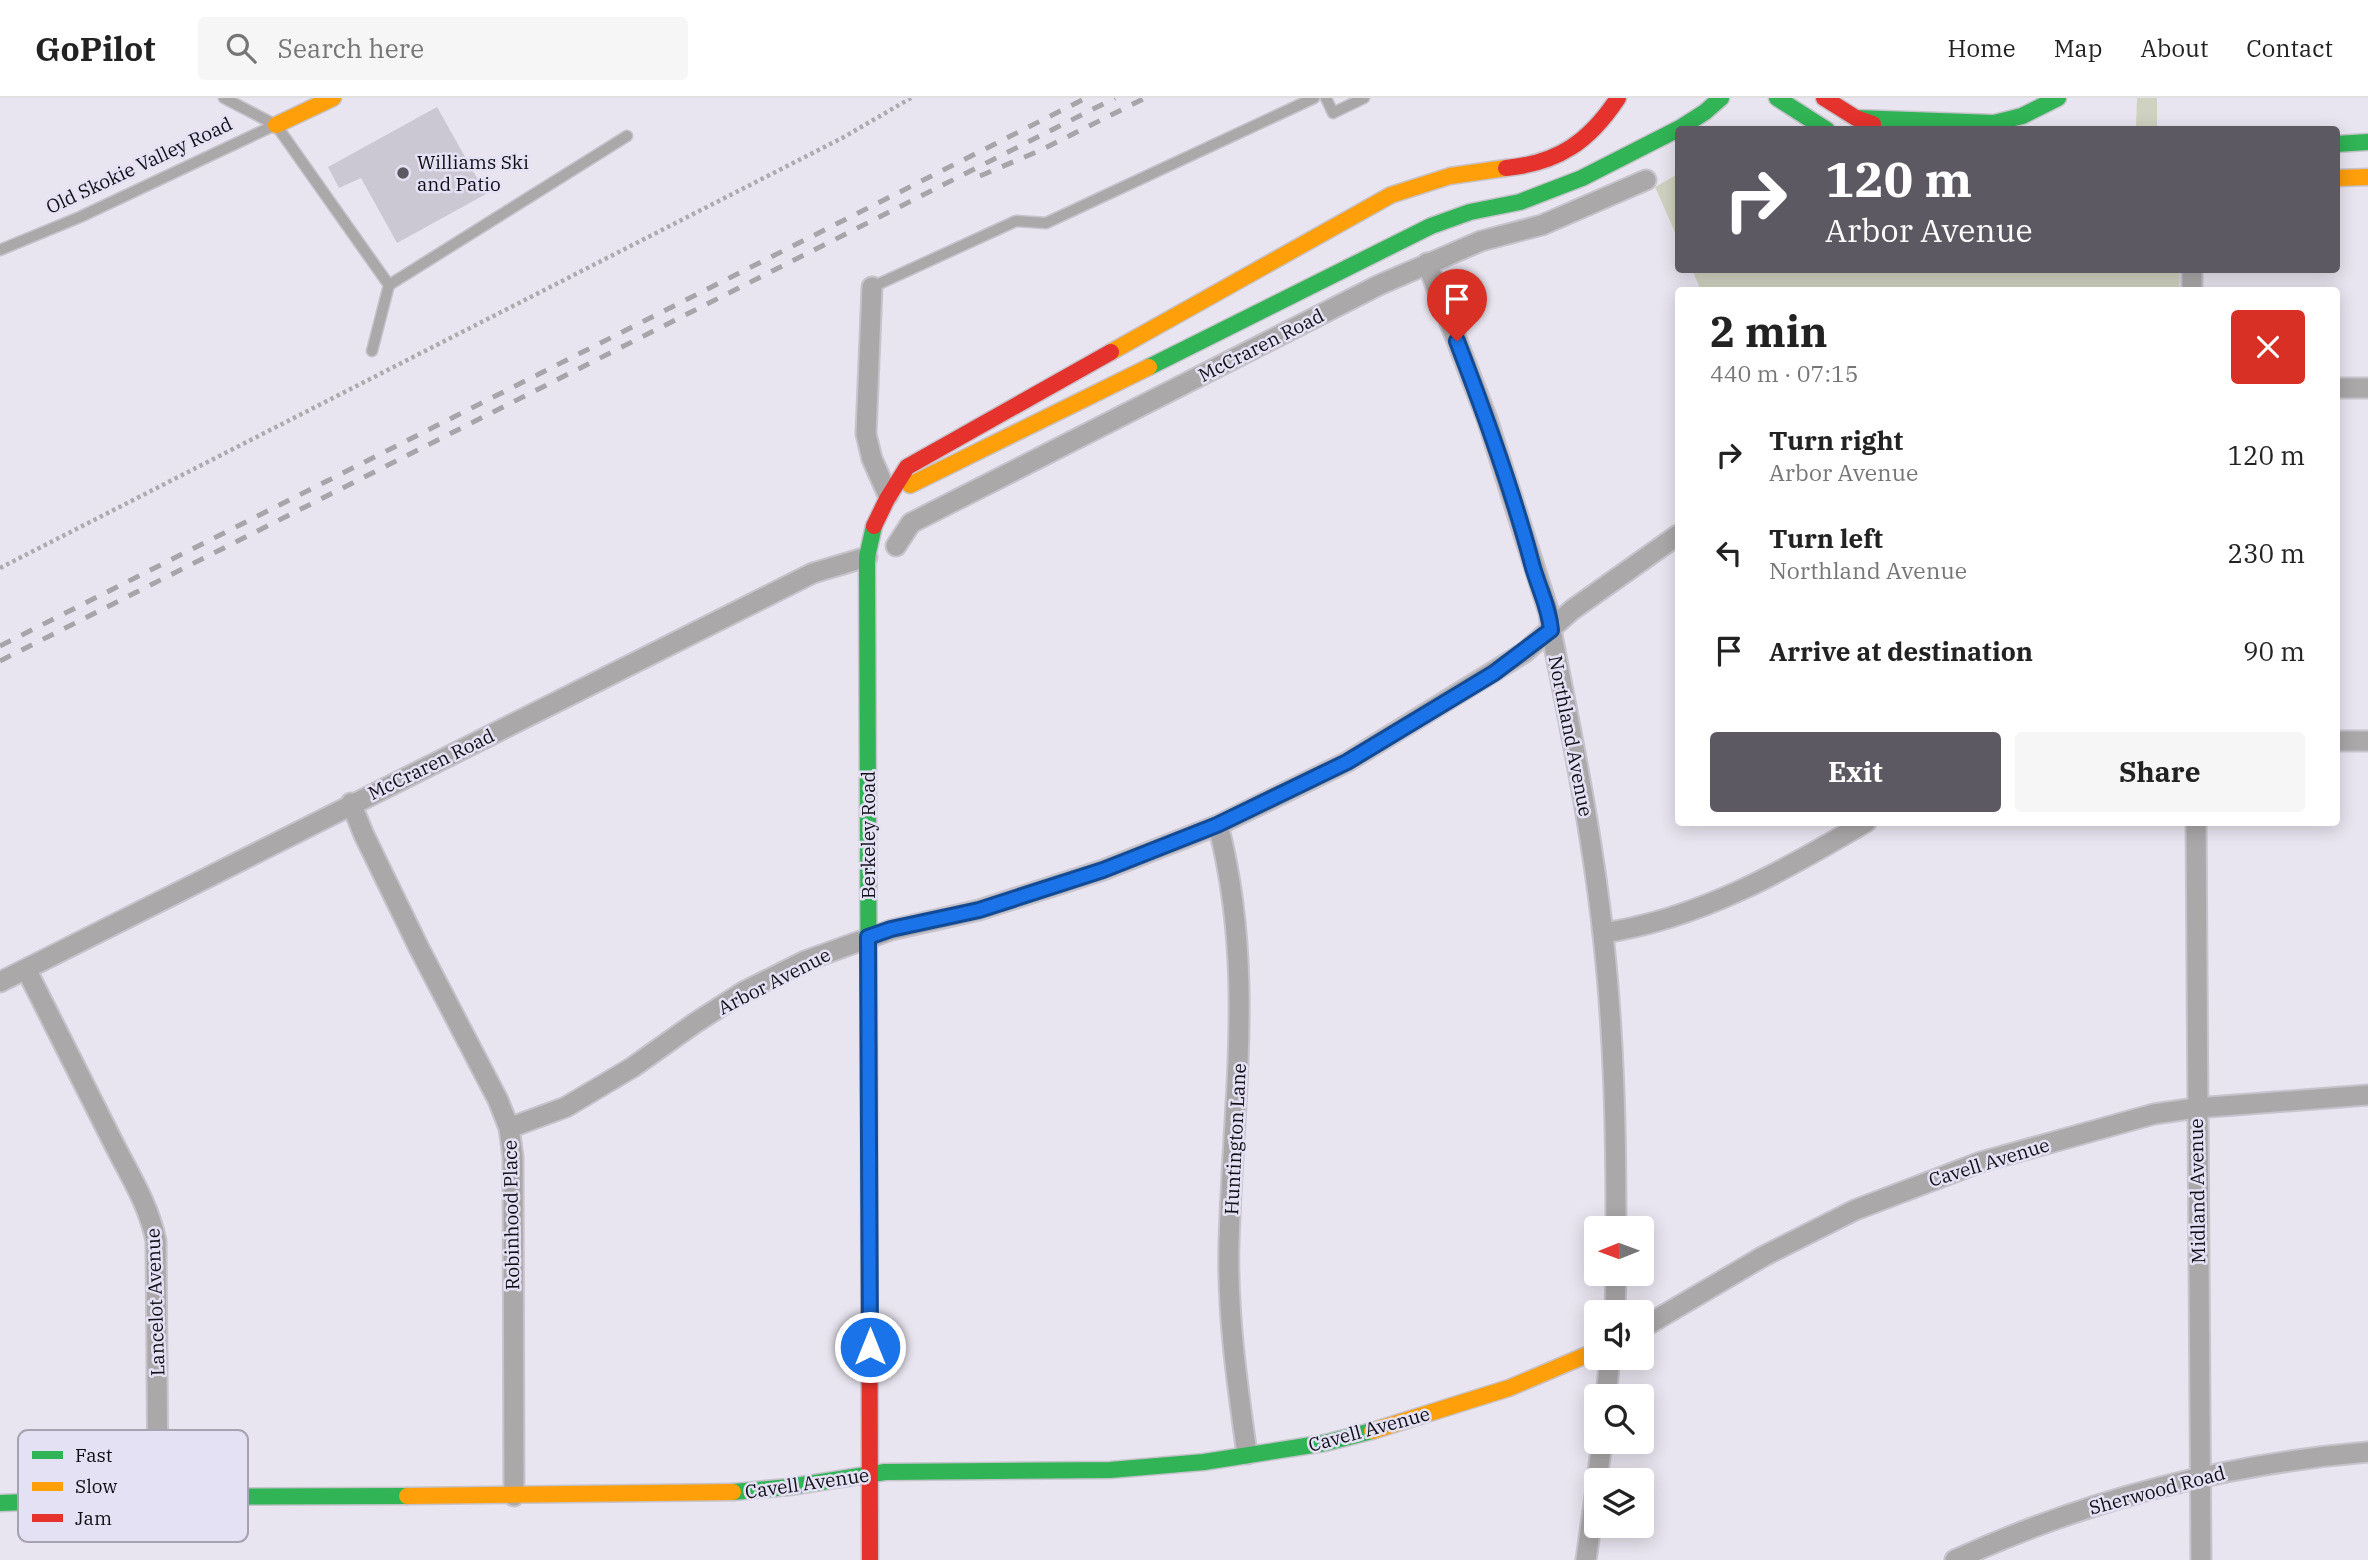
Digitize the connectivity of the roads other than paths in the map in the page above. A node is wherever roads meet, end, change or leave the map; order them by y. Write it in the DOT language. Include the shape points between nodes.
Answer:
graph roads {
  1 [pos="224,98"];
  2 [pos="332,98"];
  3 [pos="1314,98"];
  4 [pos="1326,98"];
  5 [pos="1364,98"];
  6 [pos="1618,98"];
  7 [pos="1721,98"];
  8 [pos="1824,98"];
  9 [pos="2058,98"];
  10 [pos="1779,101"];
  11 [pos="1856,118"];
  12 [pos="276,125"];
  13 [pos="1683,126"];
  14 [pos="1820,126"];
  15 [pos="1876,126"];
  16 [pos="1675,131"];
  17 [pos="627,136"];
  18 [pos="2368,142"];
  19 [pos="2340,144"];
  20 [pos="2368,177"];
  21 [pos="2340,178"];
  22 [pos="1646,180"];
  23 [pos="0,250"];
  24 [pos="1427,263"];
  25 [pos="389,285"];
  26 [pos="872,287"];
  27 [pos="372,351"];
  28 [pos="2340,388"];
  29 [pos="2368,388"];
  30 [pos="888,495"];
  31 [pos="1675,537"];
  32 [pos="896,545"];
  33 [pos="867,557"];
  34 [pos="1551,630"];
  35 [pos="2340,741"];
  36 [pos="2368,741"];
  37 [pos="351,803"];
  38 [pos="1217,825"];
  39 [pos="1859,826"];
  40 [pos="2196,826"];
  41 [pos="1603,933"];
  42 [pos="868,937"];
  43 [pos="26,969"];
  44 [pos="0,982"];
  45 [pos="2368,1095"];
  46 [pos="2196,1108"];
  47 [pos="509,1128"];
  48 [pos="1616,1216"];
  49 [pos="1654,1321"];
  50 [pos="1584,1356"];
  51 [pos="157,1430"];
  52 [pos="2368,1452"];
  53 [pos="1247,1454"];
  54 [pos="869,1475"];
  55 [pos="2200,1478"];
  56 [pos="514,1496"];
  57 [pos="248,1497"];
  58 [pos="18,1502"];
  59 [pos="0,1503"];
  60 [pos="1589,1538"];
  61 [pos="870,1560"];
  62 [pos="1586,1560"];
  63 [pos="1955,1560"];
  64 [pos="2201,1560"];
  1 -- 12 [label="lane"];
  2 -- 12 [label="street, Old Skokie Valley Road"];
  3 -- 26 [label="lane" via="1046,223 1016,221"];
  4 -- 5 [label="lane" via="1333,113"];
  6 -- 30 [label="street, Berkeley Road" via="1605,118 1555,158 1433,180 1391,195 907,467"];
  7 -- 13 [label="street"];
  8 -- 11 [label="street"];
  9 -- 11 [label="street" via="2036,113 2003,123"];
  10 -- 14 [label="street"];
  11 -- 15 [label="street"];
  12 -- 23 [label="lane, Old Skokie Valley Road"];
  12 -- 25 [label="lane"];
  16 -- 30 [label="street" via="1582,178 1520,202 1431,226"];
  17 -- 25 [label="lane"];
  18 -- 19 [label="street"];
  20 -- 21 [label="street"];
  22 -- 24 [label="street, McCraren Road" via="1542,225 1481,241"];
  24 -- 32 [label="street, McCraren Road" via="911,523"];
  24 -- 34 [label="street, Northland Avenue" via="1487,419"];
  25 -- 27 [label="lane"];
  26 -- 30 [label="street" via="866,434"];
  28 -- 29 [label="street"];
  30 -- 33 [label="street, Berkeley Road" via="869,538"];
  31 -- 34 [label="street, Arbor Avenue"];
  33 -- 37 [label="street, McCraren Road" via="813,573"];
  33 -- 42 [label="street, Berkeley Road"];
  34 -- 38 [label="street, Arbor Avenue" via="1494,673 1347,762"];
  34 -- 41 [label="street, Northland Avenue" via="1586,804"];
  35 -- 36 [label="street"];
  37 -- 43 [label="street, McCraren Road"];
  37 -- 47 [label="street, Robinhood Place"];
  38 -- 42 [label="street, Arbor Avenue" via="1103,870 979,910"];
  38 -- 53 [label="street, Huntington Lane" via="1228,864 1239,971 1241,1013 1229,1242 1236,1369"];
  39 -- 41 [label="street" via="1749,888 1629,930"];
  40 -- 46 [label="street, Midland Avenue"];
  41 -- 48 [label="street, Northland Avenue" via="1616,1110"];
  42 -- 47 [label="street, Arbor Avenue" via="745,991 578,1100"];
  42 -- 54 [label="street, Berkeley Road"];
  43 -- 44 [label="street, McCraren Road"];
  43 -- 51 [label="street, Lancelot Avenue" via="151,1218 156,1241"];
  45 -- 46 [label="street, Cavell Avenue"];
  46 -- 49 [label="street, Cavell Avenue" via="2154,1114 1923,1182 1764,1256"];
  46 -- 55 [label="street, Midland Avenue"];
  47 -- 56 [label="street, Robinhood Place" via="513,1157"];
  50 -- 53 [label="street, Cavell Avenue" via="1509,1388 1386,1427 1325,1443"];
  52 -- 55 [label="street, Sherwood Road" via="2239,1468"];
  53 -- 54 [label="street, Cavell Avenue" via="1110,1470"];
  54 -- 56 [label="street, Cavell Avenue" via="717,1494"];
  54 -- 61 [label="street, Berkeley Road"];
  55 -- 63 [label="street, Sherwood Road" via="2077,1510"];
  55 -- 64 [label="street, Midland Avenue"];
  56 -- 57 [label="street, Cavell Avenue"];
  58 -- 59 [label="street, Cavell Avenue"];
  60 -- 62 [label="street"];
}
